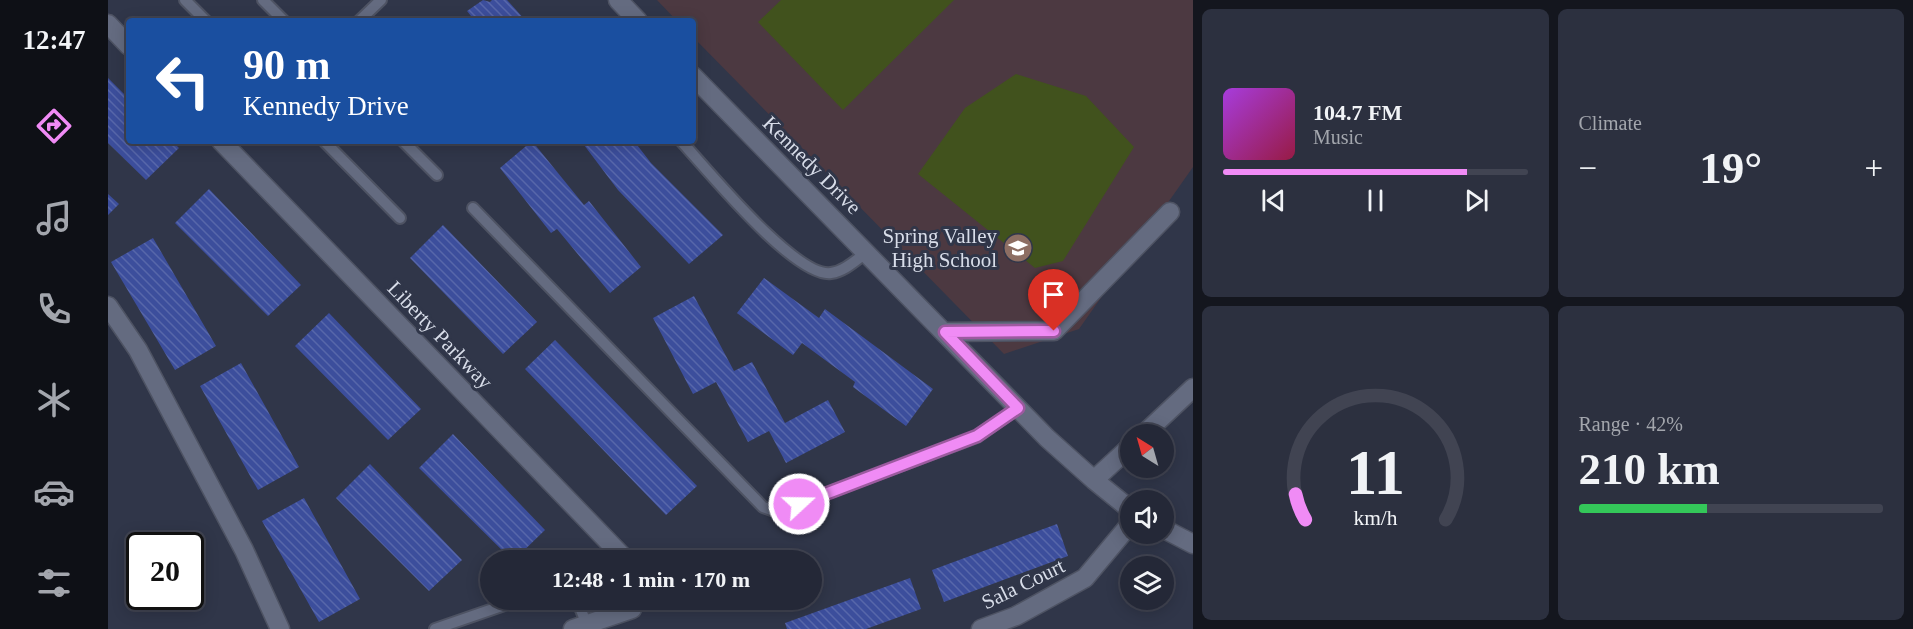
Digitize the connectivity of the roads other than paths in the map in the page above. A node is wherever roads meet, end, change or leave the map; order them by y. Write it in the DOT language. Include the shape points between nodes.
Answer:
graph roads {
  1 [pos="185,0"];
  2 [pos="263,0"];
  3 [pos="381,0"];
  4 [pos="618,0"];
  5 [pos="203,18"];
  6 [pos="281,18"];
  7 [pos="362,18"];
  8 [pos="636,18"];
  9 [pos="108,24"];
  10 [pos="126,43"];
  11 [pos="696,79"];
  12 [pos="224,144"];
  13 [pos="327,144"];
  14 [pos="406,144"];
  15 [pos="684,144"];
  16 [pos="437,175"];
  17 [pos="473,208"];
  18 [pos="1170,212"];
  19 [pos="400,218"];
  20 [pos="867,252"];
  21 [pos="108,306"];
  22 [pos="945,332"];
  23 [pos="1193,388"];
  24 [pos="1018,408"];
  25 [pos="1155,424"];
  26 [pos="1120,456"];
  27 [pos="1094,480"];
  28 [pos="1120,501"];
  29 [pos="1174,534"];
  30 [pos="1120,536"];
  31 [pos="1193,544"];
  32 [pos="616,550"];
  33 [pos="490,610"];
  34 [pos="578,610"];
  35 [pos="629,610"];
  36 [pos="580,627"];
  37 [pos="280,629"];
  38 [pos="435,629"];
  39 [pos="981,629"];
  1 -- 5 [label="lane"];
  2 -- 6 [label="lane"];
  3 -- 7 [label="lane"];
  4 -- 8 [label="street"];
  9 -- 10 [label="street"];
  11 -- 20 [label="street, Kennedy Drive"];
  12 -- 32 [label="street, Liberty Parkway"];
  13 -- 19 [label="lane"];
  14 -- 16 [label="lane"];
  15 -- 20 [label="lane" via="759,226 808,267 831,273 846,268"];
  17 -- 24 [label="lane" via="763,507 777,512 977,436"];
  18 -- 22 [label="street" via="1054,331"];
  20 -- 22 [label="street, Kennedy Drive"];
  21 -- 37 [label="street" via="138,350 244,550"];
  22 -- 24 [label="street, Kennedy Drive"];
  23 -- 25 [label="street"];
  24 -- 27 [label="street, Kennedy Drive"];
  26 -- 27 [label="street"];
  27 -- 28 [label="street, Kennedy Drive"];
  29 -- 31 [label="street"];
  30 -- 39 [label="street, Sala Court" via="1085,578 1016,616"];
  33 -- 38 [label="lane"];
  34 -- 36 [label="lane"];
  35 -- 36 [label="street"];
}
